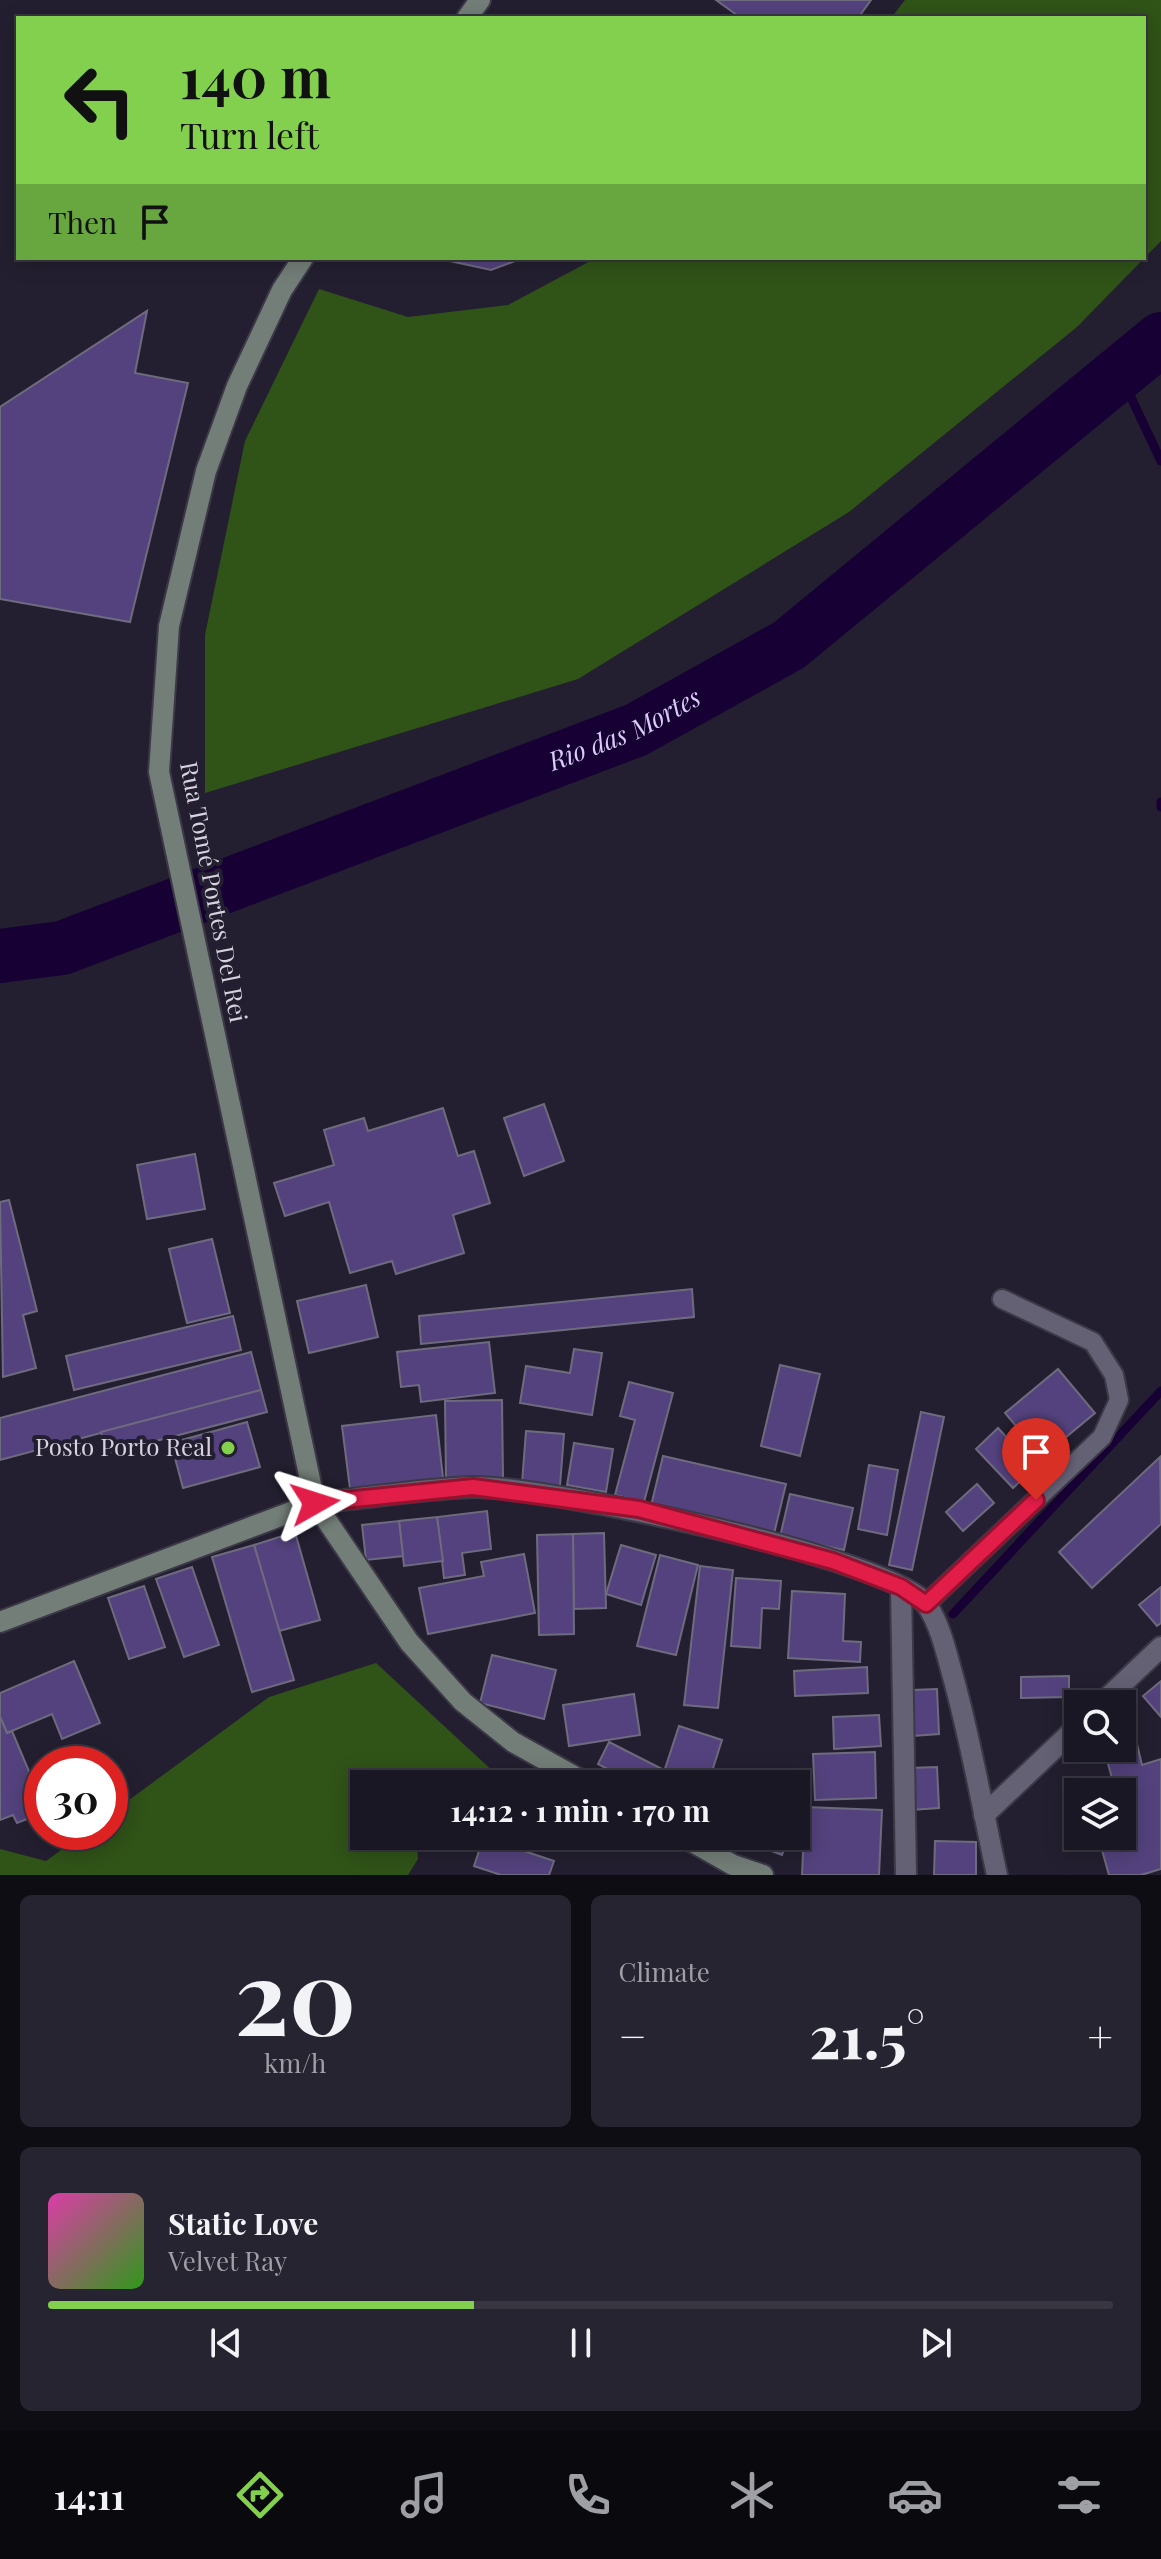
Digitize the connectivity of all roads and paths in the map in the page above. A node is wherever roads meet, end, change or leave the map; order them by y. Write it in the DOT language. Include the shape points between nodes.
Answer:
graph roads {
  1 [pos="302,260"];
  2 [pos="1002,1299"];
  3 [pos="315,1503"];
  4 [pos="901,1587"];
  5 [pos="926,1604"];
  6 [pos="3,1615"];
  7 [pos="1161,1647"];
  8 [pos="1116,1690"];
  9 [pos="1064,1739"];
  10 [pos="563,1770"];
  11 [pos="984,1815"];
  12 [pos="707,1850"];
  13 [pos="763,1875"];
  14 [pos="906,1875"];
  15 [pos="997,1875"];
  1 -- 3 [label="main road, Rua Tomé Portes Del Rei" via="237,386 206,471 169,626 159,772"];
  2 -- 5 [label="lane" via="1093,1342 1114,1375 1119,1400 1102,1437"];
  3 -- 4 [label="street" via="473,1487 530,1492 639,1509 833,1561"];
  3 -- 6 [label="main road"];
  3 -- 10 [label="main road" via="409,1642 463,1702 513,1742"];
  4 -- 5 [label="street"];
  4 -- 14 [label="street"];
  5 -- 11 [label="street" via="943,1641 972,1744"];
  7 -- 8 [label="street"];
  9 -- 11 [label="street"];
  11 -- 15 [label="street"];
  12 -- 13 [label="main road"];
}
